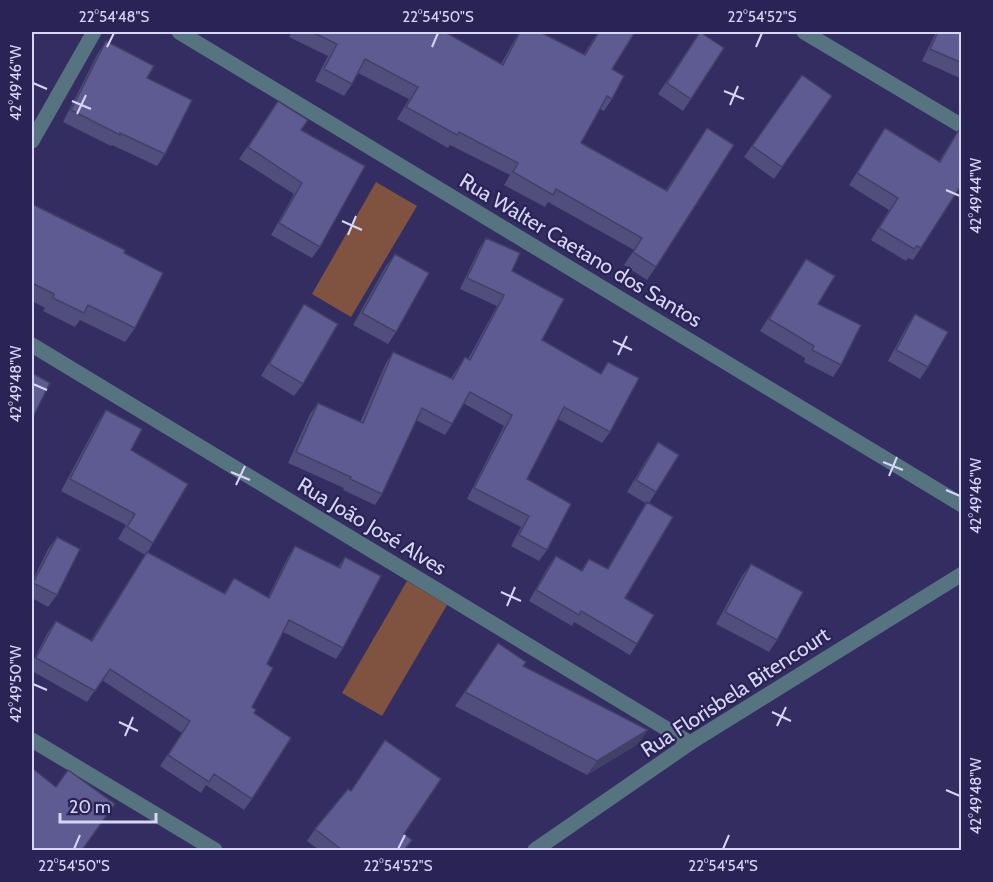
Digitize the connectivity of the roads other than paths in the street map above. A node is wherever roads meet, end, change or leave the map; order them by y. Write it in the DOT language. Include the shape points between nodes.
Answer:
graph roads {
  1 [pos="94,32"];
  2 [pos="179,32"];
  3 [pos="804,32"];
  4 [pos="962,126"];
  5 [pos="32,141"];
  6 [pos="32,345"];
  7 [pos="962,505"];
  8 [pos="962,574"];
  9 [pos="32,740"];
  10 [pos="690,743"];
  11 [pos="215,850"];
  12 [pos="535,850"];
  1 -- 5 [label="street"];
  2 -- 7 [label="street, Rua Walter Caetano dos Santos"];
  3 -- 4 [label="street"];
  6 -- 10 [label="street, Rua João José Alves"];
  8 -- 10 [label="street, Rua Florisbela Bitencourt"];
  9 -- 11 [label="street"];
  10 -- 12 [label="street, Rua Florisbela Bitencourt"];
}
